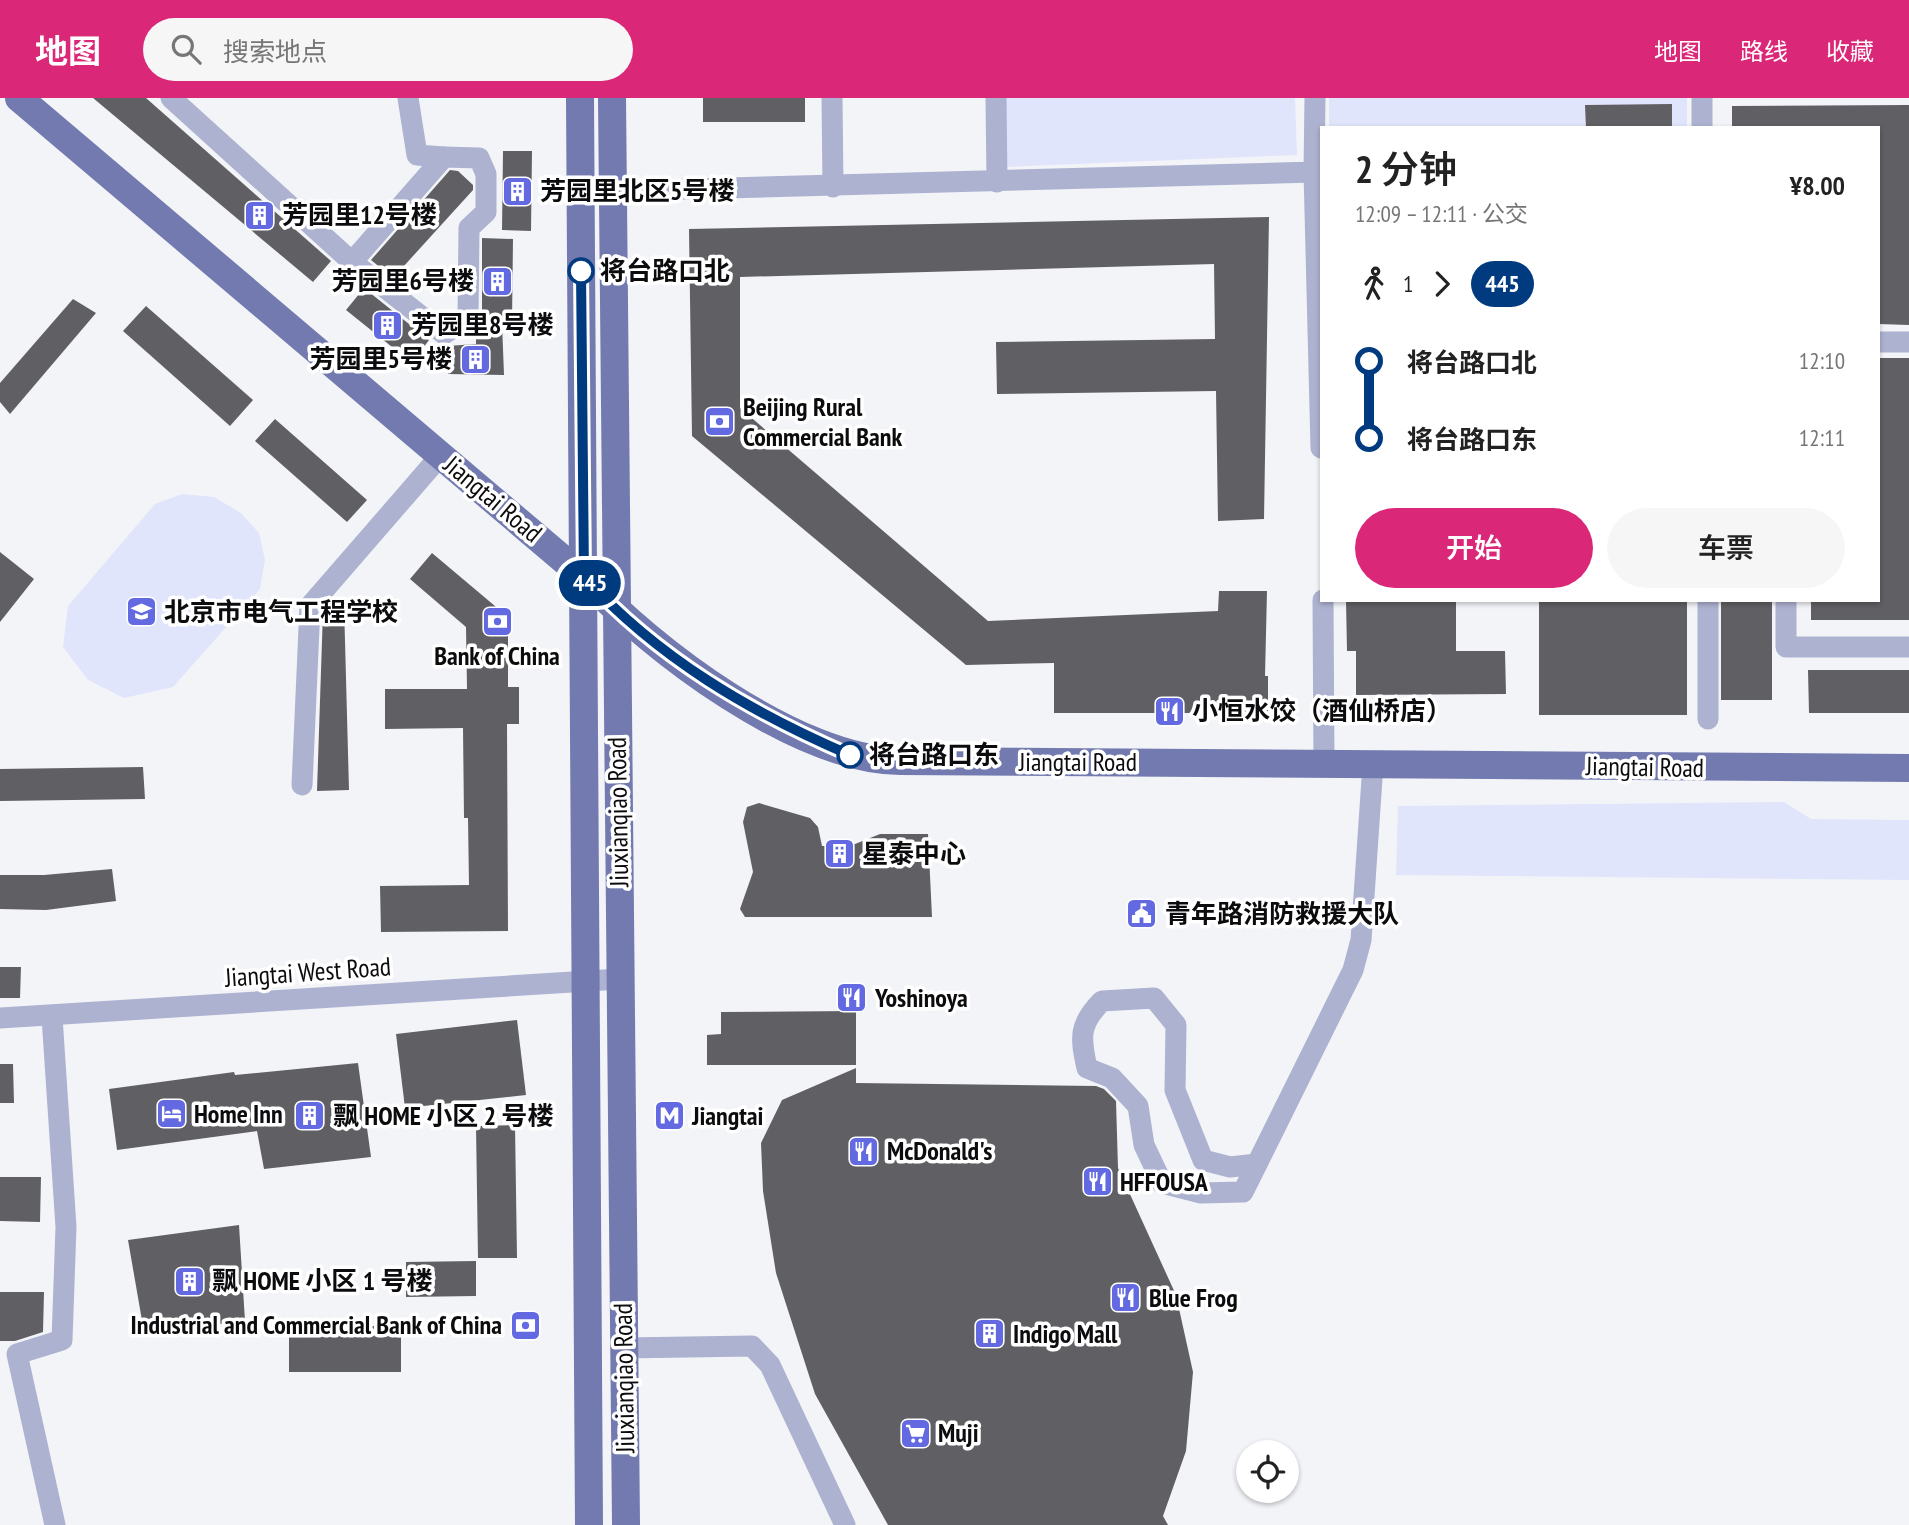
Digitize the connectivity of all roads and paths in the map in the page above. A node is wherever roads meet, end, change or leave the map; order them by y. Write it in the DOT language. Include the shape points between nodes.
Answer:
graph roads {
  1 [pos="19,98"];
  2 [pos="171,98"];
  3 [pos="408,98"];
  4 [pos="580,98"];
  5 [pos="612,98"];
  6 [pos="832,98"];
  7 [pos="996,98"];
  8 [pos="1315,98"];
  9 [pos="1702,98"];
  10 [pos="1702,126"];
  11 [pos="444,157"];
  12 [pos="1314,172"];
  13 [pos="997,182"];
  14 [pos="833,187"];
  15 [pos="613,191"];
  16 [pos="352,262"];
  17 [pos="1320,295"];
  18 [pos="1880,342"];
  19 [pos="1909,342"];
  20 [pos="441,455"];
  21 [pos="584,577"];
  22 [pos="1323,602"];
  23 [pos="1708,602"];
  24 [pos="1786,602"];
  25 [pos="616,611"];
  26 [pos="1909,647"];
  27 [pos="1708,719"];
  28 [pos="1324,764"];
  29 [pos="1374,764"];
  30 [pos="1909,768"];
  31 [pos="302,785"];
  32 [pos="620,979"];
  33 [pos="587,980"];
  34 [pos="52,1017"];
  35 [pos="0,1018"];
  36 [pos="1258,1164"];
  37 [pos="624,1348"];
  38 [pos="55,1525"];
  39 [pos="589,1525"];
  40 [pos="626,1525"];
  41 [pos="845,1525"];
  1 -- 20 [label="main road, Jiangtai Road"];
  2 -- 16 [label="street"];
  3 -- 11 [label="street" via="416,155"];
  4 -- 21 [label="main road, Jiuxianqiao Road"];
  5 -- 15 [label="main road, Jiuxianqiao Road"];
  6 -- 14 [label="street"];
  7 -- 13 [label="street"];
  8 -- 12 [label="street"];
  9 -- 10 [label="street"];
  11 -- 16 [label="street"];
  11 -- 16 [label="street" via="480,158 486,174 486,212 470,228 468,318 444,334"];
  12 -- 13 [label="street"];
  12 -- 17 [label="street"];
  13 -- 14 [label="street"];
  14 -- 15 [label="street"];
  15 -- 25 [label="main road, Jiuxianqiao Road"];
  18 -- 19 [label="street"];
  20 -- 21 [label="main road, Jiangtai Road"];
  20 -- 31 [label="street" via="310,606"];
  21 -- 25 [label="main road, Jiangtai Road"];
  21 -- 33 [label="main road, Jiuxianqiao Road"];
  22 -- 28 [label="street"];
  23 -- 27 [label="street"];
  24 -- 26 [label="street" via="1786,647"];
  25 -- 28 [label="main road, Jiangtai Road" via="687,668 749,708 853,756 884,761"];
  25 -- 32 [label="main road, Jiuxianqiao Road"];
  28 -- 29 [label="main road, Jiangtai Road"];
  29 -- 30 [label="main road, Jiangtai Road"];
  29 -- 36 [label="street" via="1362,940 1353,970"];
  32 -- 33 [label="street, Jiangtai West Road"];
  32 -- 37 [label="main road, Jiuxianqiao Road"];
  33 -- 34 [label="street, Jiangtai West Road"];
  33 -- 39 [label="main road, Jiuxianqiao Road"];
  34 -- 35 [label="street, Jiangtai West Road"];
  34 -- 38 [label="street" via="66,1227 62,1340 17,1354"];
  36 -- 36 [label="street" via="1243,1192 1201,1193 1162,1183 1144,1145 1138,1106 1112,1079 1087,1068 1081,1040 1087,1016 1102,1001 1154,998 1176,1025 1175,1090 1203,1160 1230,1167"];
  37 -- 40 [label="main road, Jiuxianqiao Road"];
  37 -- 41 [label="street" via="752,1346 770,1365"];
}
